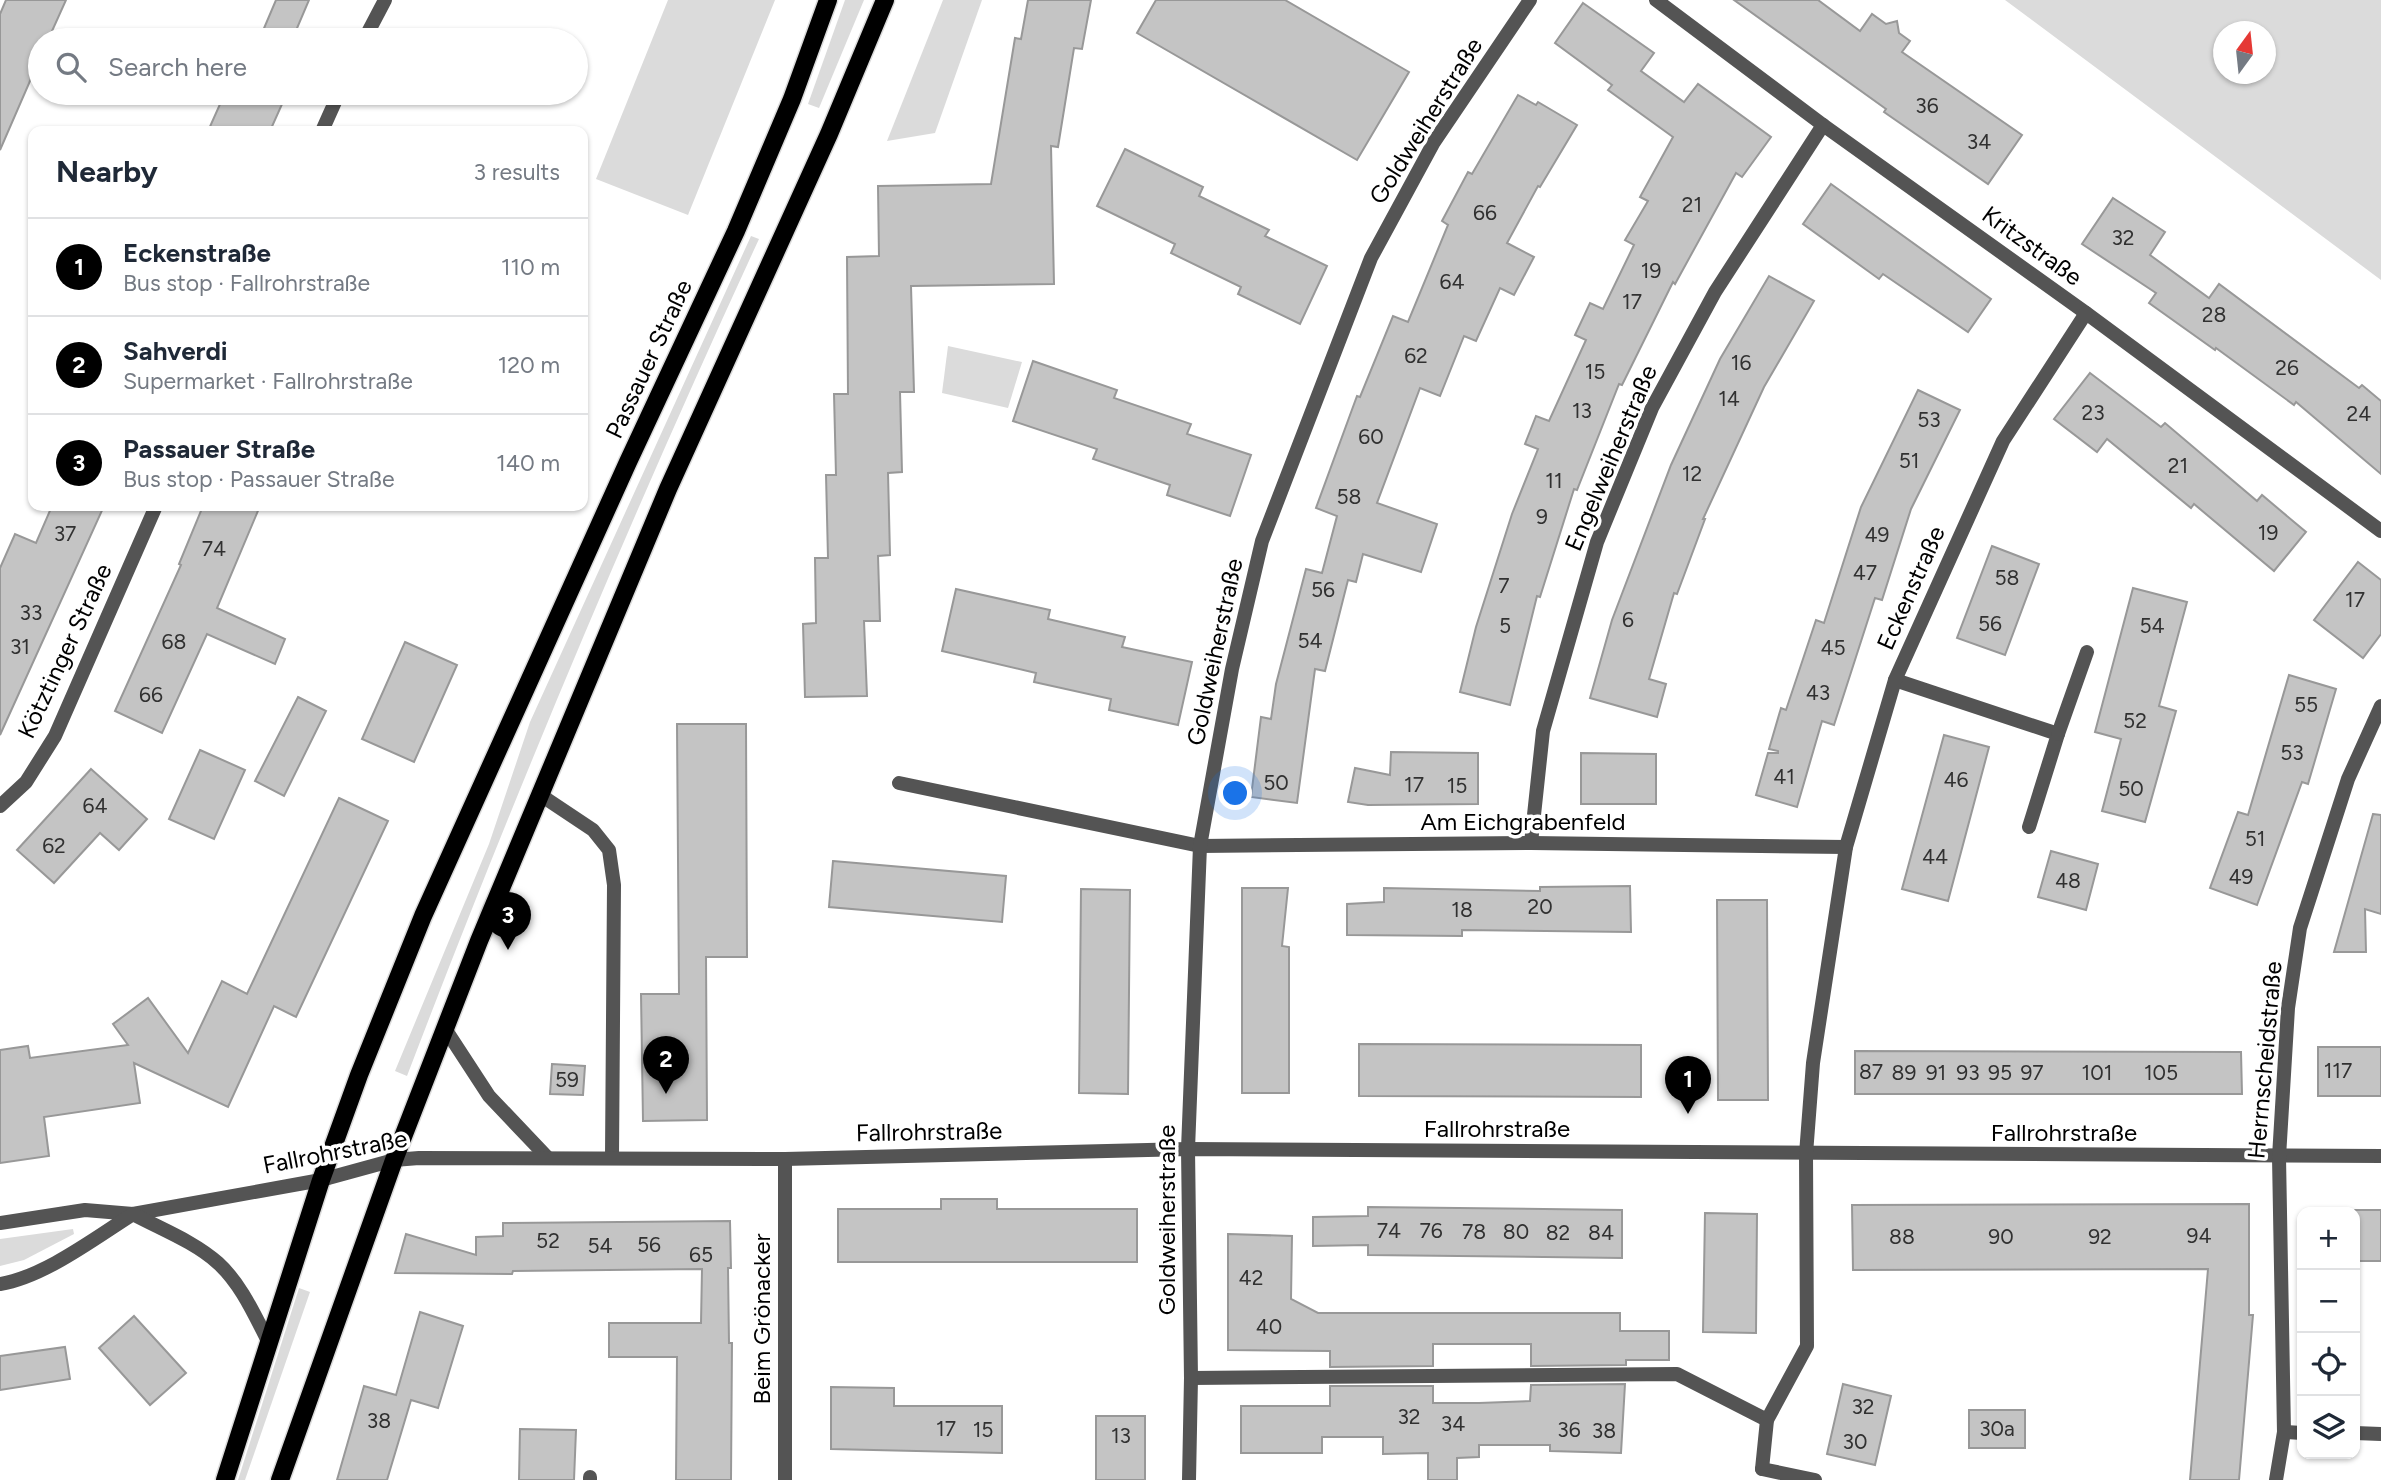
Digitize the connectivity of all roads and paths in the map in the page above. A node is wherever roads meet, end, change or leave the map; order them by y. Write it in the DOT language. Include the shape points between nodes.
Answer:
graph roads {
  1 [pos="385,0"];
  2 [pos="828,0"];
  3 [pos="885,0"];
  4 [pos="1530,0"];
  5 [pos="1656,0"];
  6 [pos="371,28"];
  7 [pos="334,105"];
  8 [pos="1823,125"];
  9 [pos="324,126"];
  10 [pos="2086,313"];
  11 [pos="154,511"];
  12 [pos="2381,531"];
  13 [pos="2087,652"];
  14 [pos="1895,681"];
  15 [pos="2381,706"];
  16 [pos="2058,734"];
  17 [pos="899,783"];
  18 [pos="539,794"];
  19 [pos="0,806"];
  20 [pos="2029,827"];
  21 [pos="1531,844"];
  22 [pos="1200,846"];
  23 [pos="1846,847"];
  24 [pos="444,1027"];
  25 [pos="1188,1149"];
  26 [pos="1806,1154"];
  27 [pos="2381,1156"];
  28 [pos="547,1157"];
  29 [pos="612,1157"];
  30 [pos="2279,1157"];
  31 [pos="785,1159"];
  32 [pos="394,1160"];
  33 [pos="321,1180"];
  34 [pos="133,1214"];
  35 [pos="0,1223"];
  36 [pos="0,1284"];
  37 [pos="268,1341"];
  38 [pos="1191,1378"];
  39 [pos="1768,1420"];
  40 [pos="2284,1432"];
  41 [pos="2297,1433"];
  42 [pos="2360,1433"];
  43 [pos="2381,1434"];
  44 [pos="225,1480"];
  45 [pos="280,1480"];
  46 [pos="785,1480"];
  47 [pos="1189,1480"];
  48 [pos="1815,1480"];
  49 [pos="2276,1480"];
  1 -- 6 [label="street"];
  2 -- 33 [label="main road, Passauer Straße" via="736,231 423,916"];
  3 -- 18 [label="main road" via="668,489"];
  4 -- 22 [label="street, Goldweiherstraße" via="1434,142 1371,258 1262,541 1232,669"];
  5 -- 8 [label="street, Kritzstraße"];
  7 -- 9 [label="street"];
  8 -- 10 [label="street, Kritzstraße"];
  8 -- 21 [label="street, Engelweiherstraße" via="1715,292 1652,408 1597,542 1543,731"];
  10 -- 12 [label="street, Kritzstraße"];
  10 -- 14 [label="street, Eckenstraße" via="2003,441"];
  11 -- 19 [label="street, Kötztinger Straße" via="55,736 26,782"];
  13 -- 16 [label="street"];
  14 -- 16 [label="street"];
  14 -- 23 [label="street, Eckenstraße"];
  15 -- 30 [label="street, Herrnscheidstraße" via="2348,779 2300,928 2288,1008"];
  16 -- 20 [label="street"];
  17 -- 22 [label="street, Am Eichgrabenfeld"];
  18 -- 24 [label="main road"];
  18 -- 29 [label="street" via="593,830 609,850 614,885"];
  21 -- 22 [label="street, Am Eichgrabenfeld"];
  21 -- 23 [label="street, Am Eichgrabenfeld"];
  22 -- 25 [label="street, Goldweiherstraße"];
  23 -- 26 [label="street, Eckenstraße" via="1813,1063"];
  24 -- 28 [label="street" via="489,1096"];
  24 -- 32 [label="main road"];
  25 -- 26 [label="street, Fallrohrstraße"];
  25 -- 31 [label="street, Fallrohrstraße"];
  25 -- 38 [label="street, Goldweiherstraße"];
  26 -- 30 [label="street, Fallrohrstraße"];
  26 -- 39 [label="street, Eckenstraße" via="1807,1346"];
  27 -- 30 [label="street, Fallrohrstraße"];
  28 -- 29 [label="street, Fallrohrstraße"];
  28 -- 32 [label="street, Fallrohrstraße"];
  29 -- 31 [label="street, Fallrohrstraße"];
  30 -- 40 [label="street, Herrnscheidstraße"];
  31 -- 46 [label="street, Beim Grönacker"];
  32 -- 33 [label="street, Fallrohrstraße"];
  32 -- 45 [label="main road"];
  33 -- 34 [label="street, Fallrohrstraße"];
  33 -- 37 [label="main road, Passauer Straße"];
  34 -- 35 [label="street, Fallrohrstraße" via="85,1210"];
  34 -- 36 [label="street, Fallrohrstraße" via="40,1271"];
  34 -- 37 [label="street, Fallrohrstraße" via="217,1262 236,1283"];
  37 -- 44 [label="main road, Passauer Straße"];
  38 -- 39 [label="street" via="1677,1374"];
  38 -- 47 [label="street, Goldweiherstraße"];
  39 -- 48 [label="street, Eckenstraße" via="1762,1469"];
  40 -- 41 [label="street"];
  40 -- 49 [label="street, Herrnscheidstraße"];
  42 -- 43 [label="street"];
}
